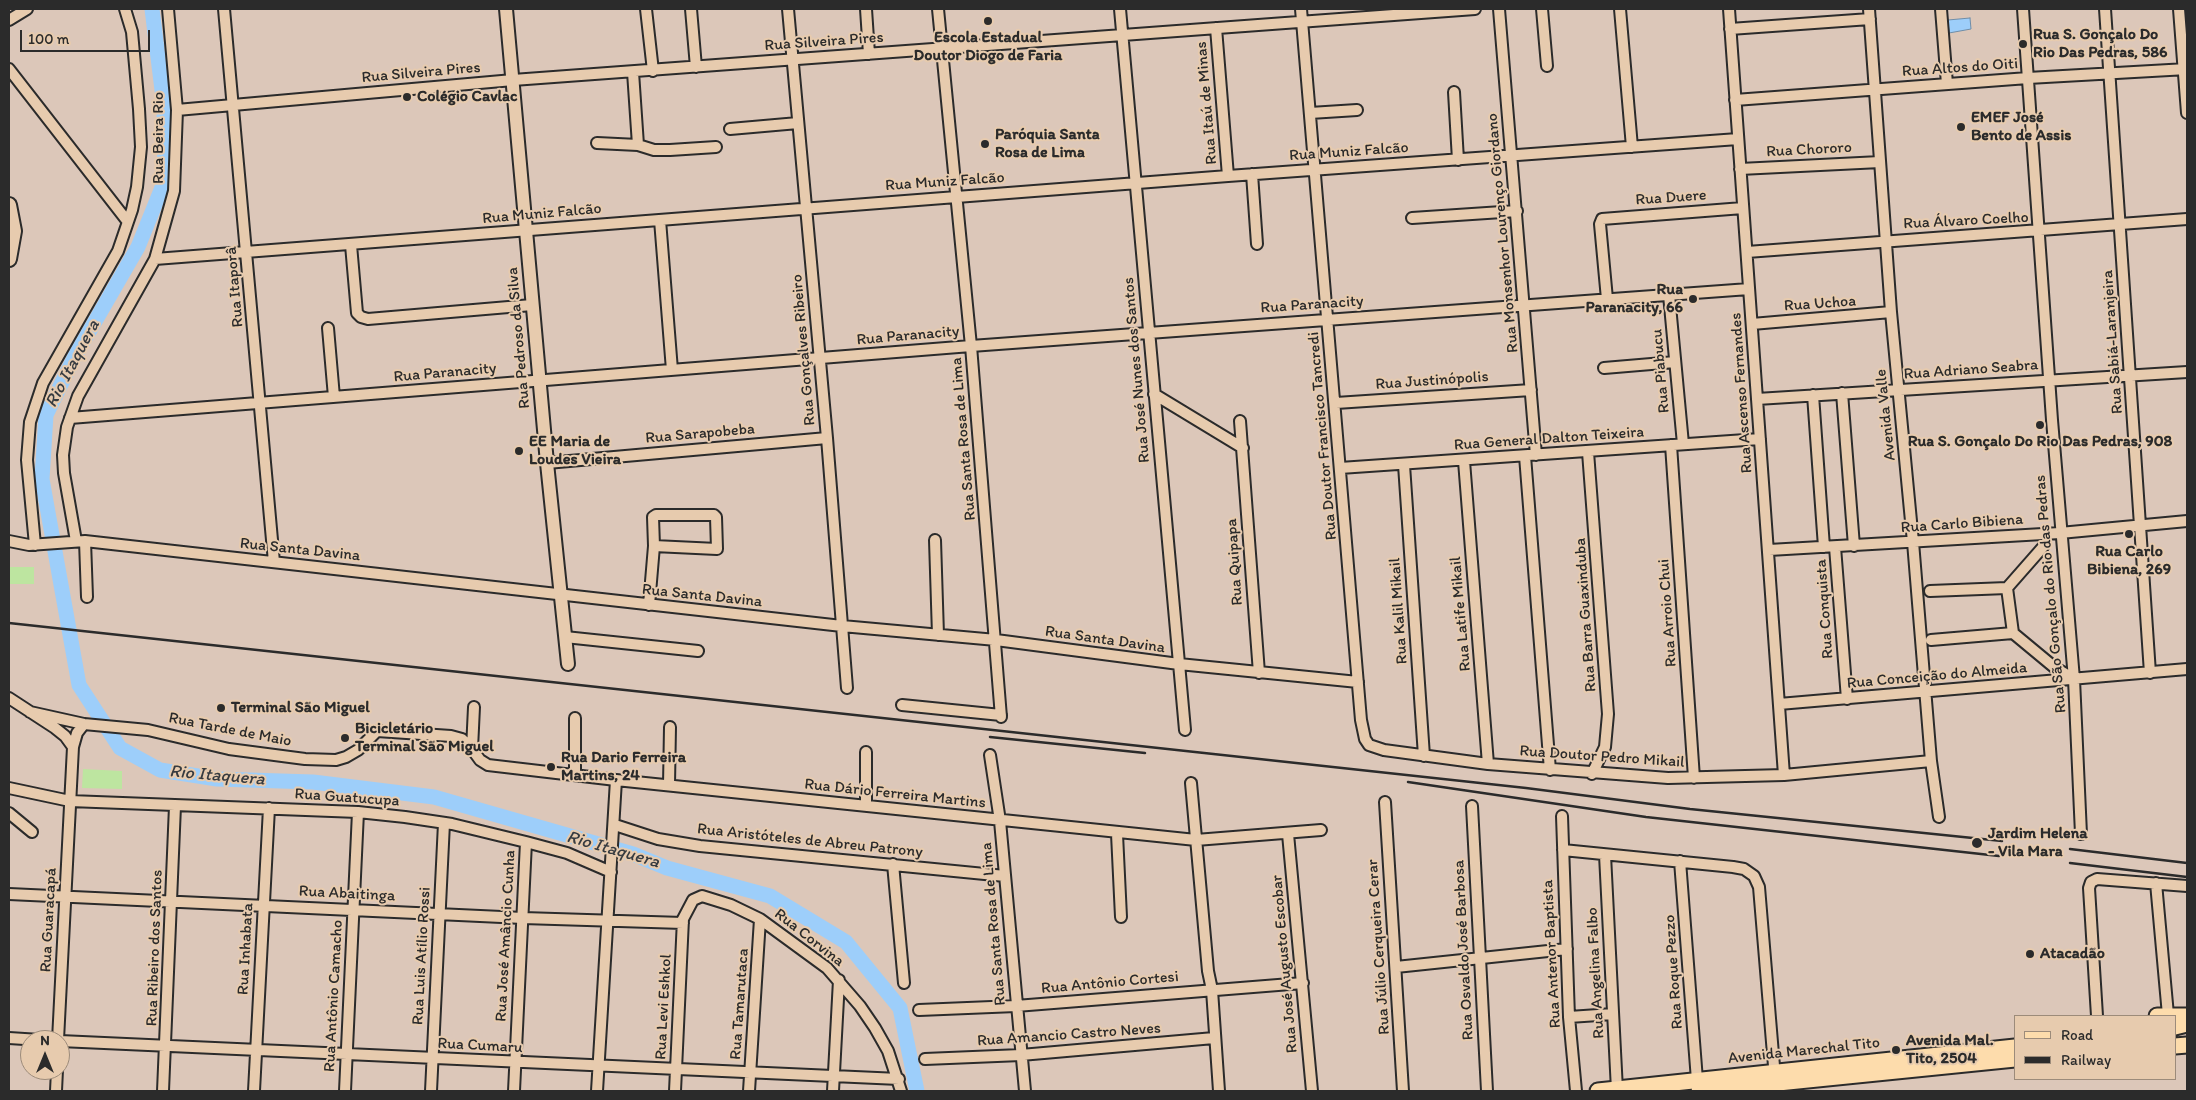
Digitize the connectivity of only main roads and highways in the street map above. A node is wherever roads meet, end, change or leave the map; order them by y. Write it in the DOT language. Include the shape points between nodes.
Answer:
graph roads {
  1 [pos="9,205"];
  2 [pos="9,259"];
  3 [pos="2014,1047"];
  4 [pos="2014,1058"];
  5 [pos="1775,1078"];
  6 [pos="1698,1086"];
  7 [pos="1724,1086"];
  8 [pos="1598,1091"];
  1 -- 2 [label="main road" via="14,231"];
  3 -- 5 [label="main road, Avenida Marechal Tito"];
  4 -- 5 [label="main road, Avenida Marechal Tito"];
  5 -- 7 [label="main road, Avenida Marechal Tito"];
  6 -- 7 [label="main road, Avenida Marechal Tito"];
  6 -- 8 [label="main road, Avenida Marechal Tito"];
}
